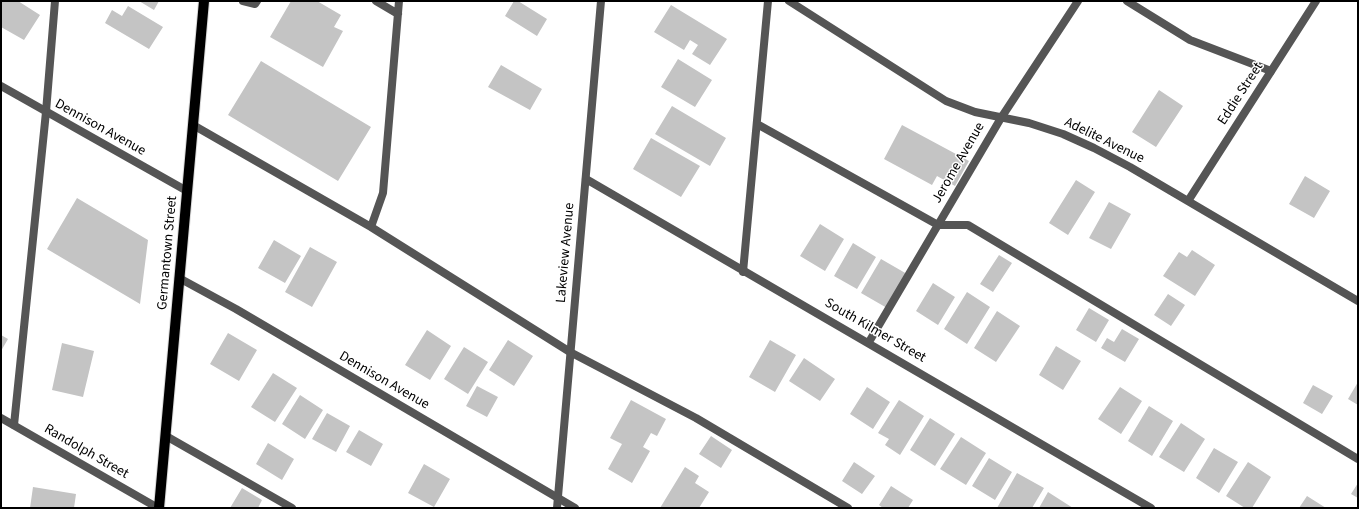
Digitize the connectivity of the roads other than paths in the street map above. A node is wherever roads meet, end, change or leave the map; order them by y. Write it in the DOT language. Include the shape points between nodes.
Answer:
graph roads {
  1 [pos="55,1"];
  2 [pos="204,1"];
  3 [pos="243,1"];
  4 [pos="257,1"];
  5 [pos="376,1"];
  6 [pos="399,1"];
  7 [pos="601,1"];
  8 [pos="768,1"];
  9 [pos="789,1"];
  10 [pos="1078,1"];
  11 [pos="1127,1"];
  12 [pos="1316,1"];
  13 [pos="398,14"];
  14 [pos="1271,71"];
  15 [pos="1,86"];
  16 [pos="46,112"];
  17 [pos="1001,118"];
  18 [pos="756,124"];
  19 [pos="193,125"];
  20 [pos="586,179"];
  21 [pos="187,191"];
  22 [pos="1188,201"];
  23 [pos="938,225"];
  24 [pos="371,227"];
  25 [pos="743,272"];
  26 [pos="180,278"];
  27 [pos="1358,301"];
  28 [pos="869,342"];
  29 [pos="570,352"];
  30 [pos="1,418"];
  31 [pos="14,425"];
  32 [pos="166,436"];
  33 [pos="1358,459"];
  34 [pos="558,498"];
  35 [pos="159,508"];
  36 [pos="292,508"];
  37 [pos="557,508"];
  38 [pos="575,508"];
  39 [pos="848,508"];
  40 [pos="1151,508"];
  1 -- 16 [label="street"];
  2 -- 19 [label="main road, Germantown Street"];
  3 -- 4 [label="street" via="255,4"];
  5 -- 13 [label="street"];
  6 -- 13 [label="street"];
  7 -- 20 [label="street, Lakeview Avenue"];
  8 -- 18 [label="street"];
  9 -- 17 [label="street, Adelite Avenue" via="946,101"];
  10 -- 17 [label="street, Jerome Avenue"];
  11 -- 14 [label="street" via="1190,40"];
  12 -- 14 [label="street, Eddie Street"];
  13 -- 24 [label="street" via="383,193"];
  14 -- 22 [label="street, Eddie Street"];
  15 -- 16 [label="street, Dennison Avenue"];
  16 -- 21 [label="street, Dennison Avenue"];
  16 -- 31 [label="street"];
  17 -- 22 [label="street, Adelite Avenue" via="1029,123 1063,134 1094,148"];
  17 -- 23 [label="street, Jerome Avenue"];
  18 -- 23 [label="street"];
  18 -- 25 [label="street"];
  19 -- 21 [label="main road, Germantown Street"];
  19 -- 24 [label="street"];
  20 -- 25 [label="street, South Kilmer Street"];
  20 -- 29 [label="street, Lakeview Avenue"];
  21 -- 26 [label="main road, Germantown Street"];
  22 -- 27 [label="street, Adelite Avenue"];
  23 -- 28 [label="street, Jerome Avenue"];
  23 -- 33 [label="street" via="968,225"];
  24 -- 29 [label="street"];
  25 -- 28 [label="street, South Kilmer Street"];
  26 -- 32 [label="main road, Germantown Street"];
  26 -- 34 [label="street, Dennison Avenue"];
  28 -- 40 [label="street, South Kilmer Street"];
  29 -- 34 [label="street, Lakeview Avenue"];
  29 -- 39 [label="street" via="696,418"];
  30 -- 31 [label="street, Randolph Street"];
  31 -- 35 [label="street, Randolph Street"];
  32 -- 35 [label="main road, Germantown Street"];
  32 -- 36 [label="street"];
  34 -- 37 [label="street, Lakeview Avenue"];
  34 -- 38 [label="street, Dennison Avenue"];
}
